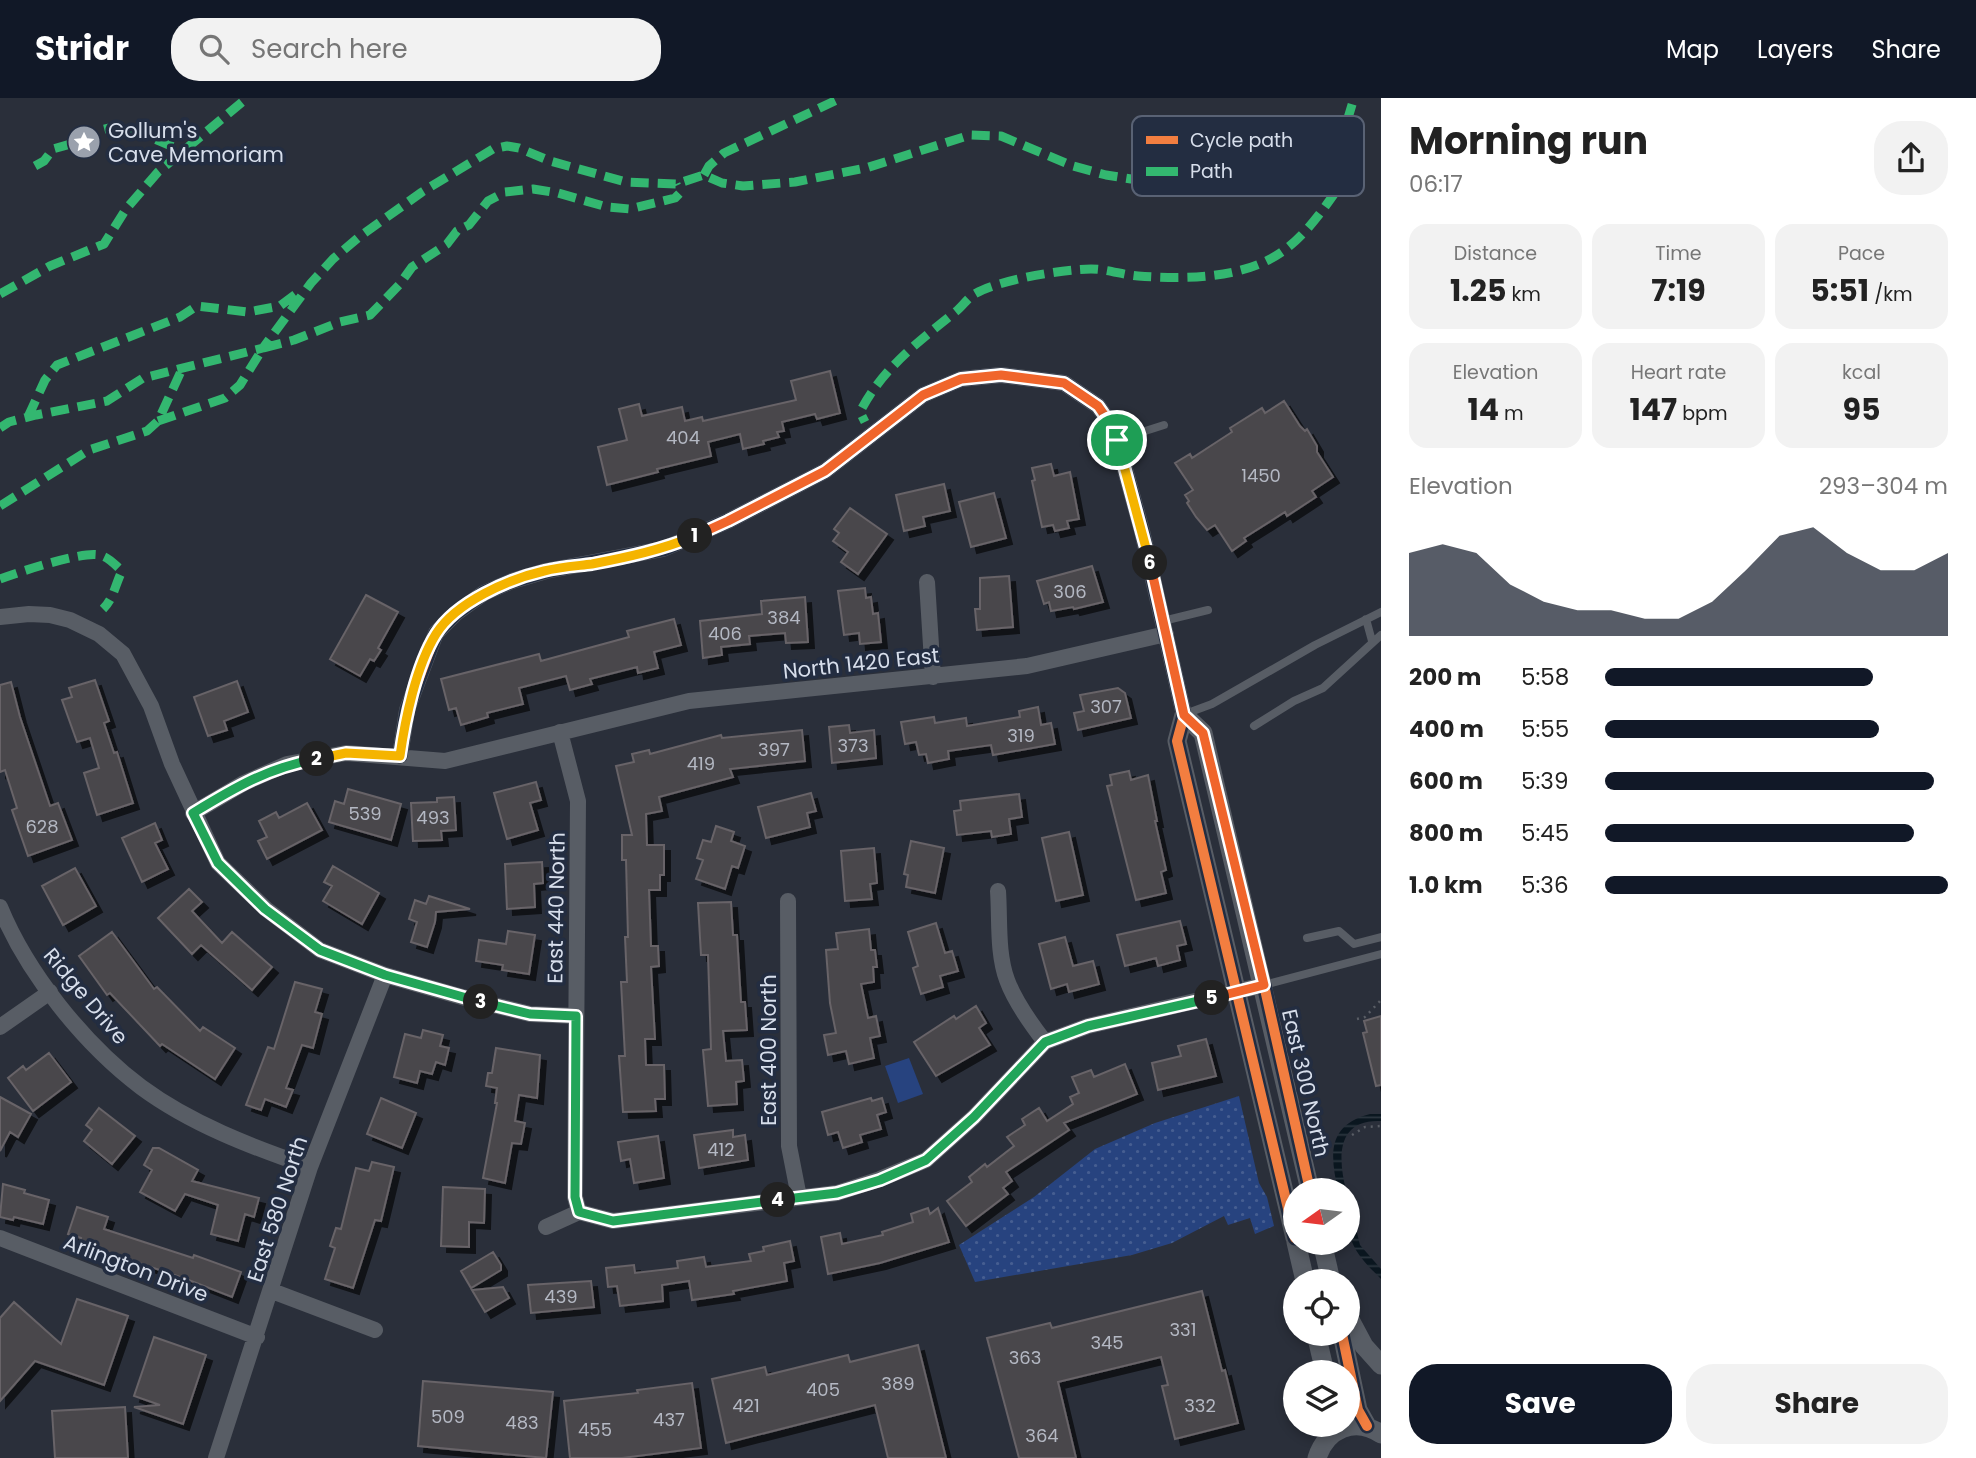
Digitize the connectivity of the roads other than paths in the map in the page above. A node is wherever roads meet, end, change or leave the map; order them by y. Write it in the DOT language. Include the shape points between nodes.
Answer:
graph roads {
  1 [pos="1164,425"];
  2 [pos="1117,440"];
  3 [pos="927,582"];
  4 [pos="1208,610"];
  5 [pos="1381,612"];
  6 [pos="0,617"];
  7 [pos="1366,619"];
  8 [pos="1164,628"];
  9 [pos="1381,635"];
  10 [pos="1372,641"];
  11 [pos="933,677"];
  12 [pos="1184,715"];
  13 [pos="1254,726"];
  14 [pos="560,732"];
  15 [pos="400,756"];
  16 [pos="193,813"];
  17 [pos="998,891"];
  18 [pos="788,901"];
  19 [pos="0,907"];
  20 [pos="1381,937"];
  21 [pos="1307,938"];
  22 [pos="1381,954"];
  23 [pos="385,975"];
  24 [pos="1264,985"];
  25 [pos="50,992"];
  26 [pos="1236,993"];
  27 [pos="576,1016"];
  28 [pos="0,1027"];
  29 [pos="1045,1042"];
  30 [pos="310,1167"];
  31 [pos="1307,1178"];
  32 [pos="1283,1186"];
  33 [pos="799,1197"];
  34 [pos="579,1212"];
  35 [pos="546,1227"];
  36 [pos="0,1238"];
  37 [pos="272,1291"];
  38 [pos="375,1330"];
  39 [pos="257,1337"];
  40 [pos="1360,1338"];
  41 [pos="1345,1346"];
  42 [pos="1381,1365"];
  43 [pos="1374,1430"];
  44 [pos="1327,1437"];
  45 [pos="216,1458"];
  46 [pos="1317,1458"];
  1 -- 2 [label="lane"];
  2 -- 8 [label="street, East 300 North"];
  2 -- 15 [label="street, East 300 North" via="1098,406 1064,383 1001,375 961,379 923,395 825,471 728,521 663,549 545,570 484,593 436,633 407,710"];
  3 -- 11 [label="street"];
  4 -- 8 [label="lane"];
  5 -- 7 [label="lane"];
  6 -- 16 [label="street" via="29,614 70,620 99,634 123,654 151,706"];
  7 -- 10 [label="lane"];
  7 -- 12 [label="lane"];
  8 -- 11 [label="street, North 1420 East" via="1027,666"];
  8 -- 12 [label="street, East 300 North"];
  9 -- 10 [label="lane"];
  10 -- 13 [label="lane" via="1323,688"];
  11 -- 14 [label="street, North 1420 East" via="689,701"];
  12 -- 24 [label="street, East 300 North" via="1203,733"];
  12 -- 26 [label="street, East 300 North" via="1177,741"];
  14 -- 15 [label="street, North 1420 East" via="445,761"];
  14 -- 27 [label="street, East 440 North" via="578,801"];
  15 -- 16 [label="street, North 1420 East" via="346,753 287,764"];
  16 -- 23 [label="street" via="218,863 265,909 320,950"];
  17 -- 29 [label="street" via="1007,980"];
  18 -- 33 [label="street, East 400 North" via="789,1146"];
  19 -- 25 [label="street, Ridge Drive"];
  20 -- 21 [label="lane" via="1354,944 1339,930"];
  22 -- 24 [label="lane"];
  23 -- 27 [label="street" via="530,1014"];
  23 -- 30 [label="street, East 580 North"];
  24 -- 26 [label="street"];
  24 -- 31 [label="street, East 300 North"];
  25 -- 28 [label="street"];
  25 -- 30 [label="street, Ridge Drive" via="93,1043 141,1087 257,1149"];
  26 -- 29 [label="street" via="1088,1026"];
  26 -- 32 [label="street, East 300 North"];
  27 -- 34 [label="street, East 440 North" via="575,1197"];
  29 -- 33 [label="street" via="926,1160 837,1193"];
  30 -- 37 [label="street, East 580 North"];
  33 -- 34 [label="street" via="613,1221"];
  34 -- 35 [label="street"];
  36 -- 39 [label="street, Arlington Drive"];
  37 -- 38 [label="street"];
  37 -- 39 [label="street, East 580 North"];
  39 -- 45 [label="street, East 580 North"];
  40 -- 42 [label="street"];
  41 -- 43 [label="street" via="1358,1410"];
  44 -- 46 [label="street"];
}
